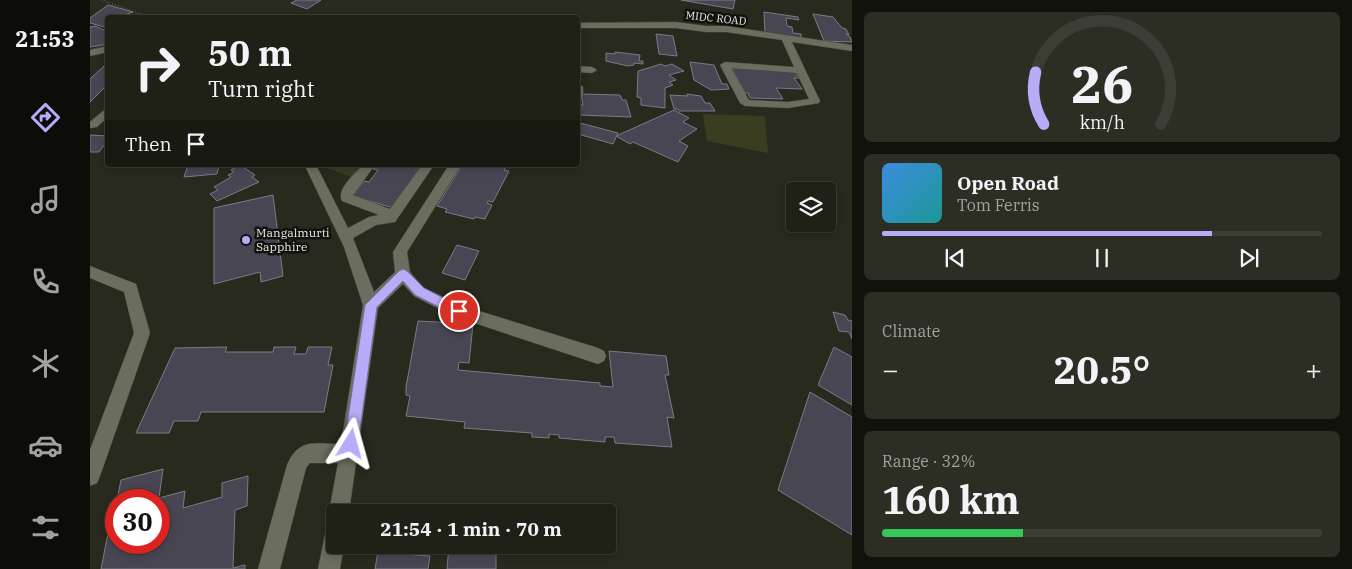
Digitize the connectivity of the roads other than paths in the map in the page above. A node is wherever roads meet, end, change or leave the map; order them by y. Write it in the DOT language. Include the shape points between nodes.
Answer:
graph roads {
  1 [pos="580,20"];
  2 [pos="590,23"];
  3 [pos="580,26"];
  4 [pos="786,39"];
  5 [pos="852,48"];
  6 [pos="105,50"];
  7 [pos="91,54"];
  8 [pos="105,54"];
  9 [pos="580,69"];
  10 [pos="592,70"];
  11 [pos="800,70"];
  12 [pos="105,116"];
  13 [pos="100,127"];
  14 [pos="367,167"];
  15 [pos="427,167"];
  16 [pos="454,167"];
  17 [pos="312,168"];
  18 [pos="393,215"];
  19 [pos="346,236"];
  20 [pos="90,272"];
  21 [pos="403,274"];
  22 [pos="371,305"];
  23 [pos="598,356"];
  24 [pos="349,454"];
  25 [pos="90,476"];
  26 [pos="340,504"];
  27 [pos="332,554"];
  28 [pos="269,569"];
  29 [pos="329,569"];
  1 -- 2 [label="street"];
  2 -- 3 [label="street, MIDC ROAD"];
  2 -- 4 [label="street, MIDC ROAD" via="675,22"];
  4 -- 5 [label="street, MIDC ROAD"];
  4 -- 11 [label="street"];
  6 -- 7 [label="street"];
  7 -- 8 [label="street"];
  9 -- 10 [label="street"];
  11 -- 11 [label="street" via="814,101 745,104 725,65"];
  12 -- 13 [label="street"];
  14 -- 18 [label="street" via="346,194 347,198"];
  15 -- 18 [label="street"];
  16 -- 21 [label="street" via="400,252"];
  17 -- 19 [label="street"];
  18 -- 19 [label="street" via="390,219 374,220"];
  19 -- 22 [label="street"];
  20 -- 25 [label="street" via="132,288 142,333"];
  21 -- 22 [label="street"];
  21 -- 23 [label="street" via="420,292 459,311"];
  22 -- 24 [label="street"];
  24 -- 26 [label="street"];
  24 -- 28 [label="street" via="307,453 301,458"];
  27 -- 29 [label="street"];
}
